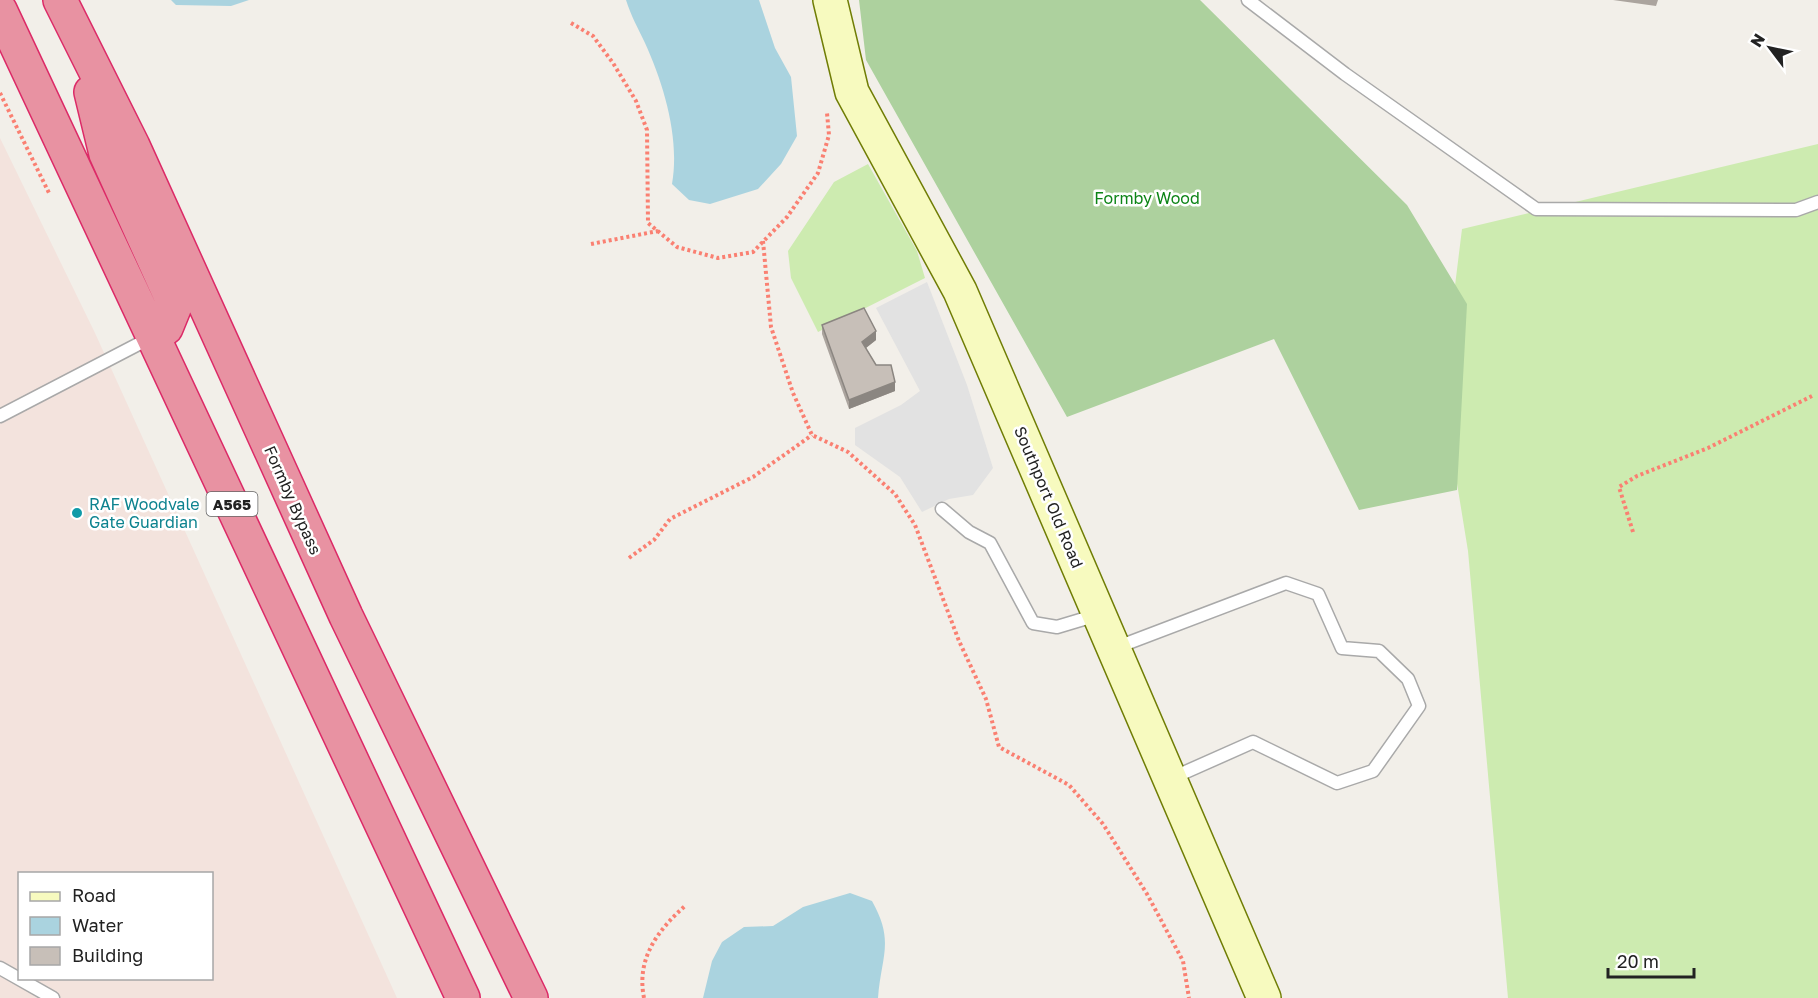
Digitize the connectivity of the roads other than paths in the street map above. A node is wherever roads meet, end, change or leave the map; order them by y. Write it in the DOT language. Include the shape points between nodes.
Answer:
graph roads {
  1 [pos="60,0"];
  2 [pos="830,0"];
  3 [pos="1248,0"];
  4 [pos="0,10"];
  5 [pos="79,38"];
  6 [pos="1818,202"];
  7 [pos="153,336"];
  8 [pos="0,417"];
  9 [pos="942,509"];
  10 [pos="1099,615"];
  11 [pos="1114,648"];
  12 [pos="1170,779"];
  13 [pos="0,968"];
  14 [pos="18,978"];
  15 [pos="21,980"];
  16 [pos="53,998"];
  17 [pos="463,998"];
  18 [pos="531,998"];
  19 [pos="1264,998"];
  1 -- 5 [label="highway, Formby Bypass"];
  2 -- 10 [label="street, Southport Old Road" via="852,92 960,291"];
  3 -- 6 [label="lane" via="1536,209 1796,210"];
  4 -- 7 [label="highway, A565"];
  5 -- 7 [label="highway" via="106,154 175,306 166,328"];
  5 -- 18 [label="highway, Formby Bypass" via="345,616"];
  7 -- 8 [label="lane"];
  7 -- 17 [label="highway, A565"];
  9 -- 10 [label="lane" via="969,532 990,543 1034,623 1057,627"];
  10 -- 11 [label="street, Southport Old Road"];
  11 -- 12 [label="street, Southport Old Road"];
  11 -- 12 [label="lane" via="1286,583 1318,594 1342,648 1379,651 1408,679 1419,706 1373,771 1338,783 1253,742"];
  12 -- 19 [label="street, Southport Old Road"];
  13 -- 14 [label="lane"];
  15 -- 16 [label="lane"];
}
